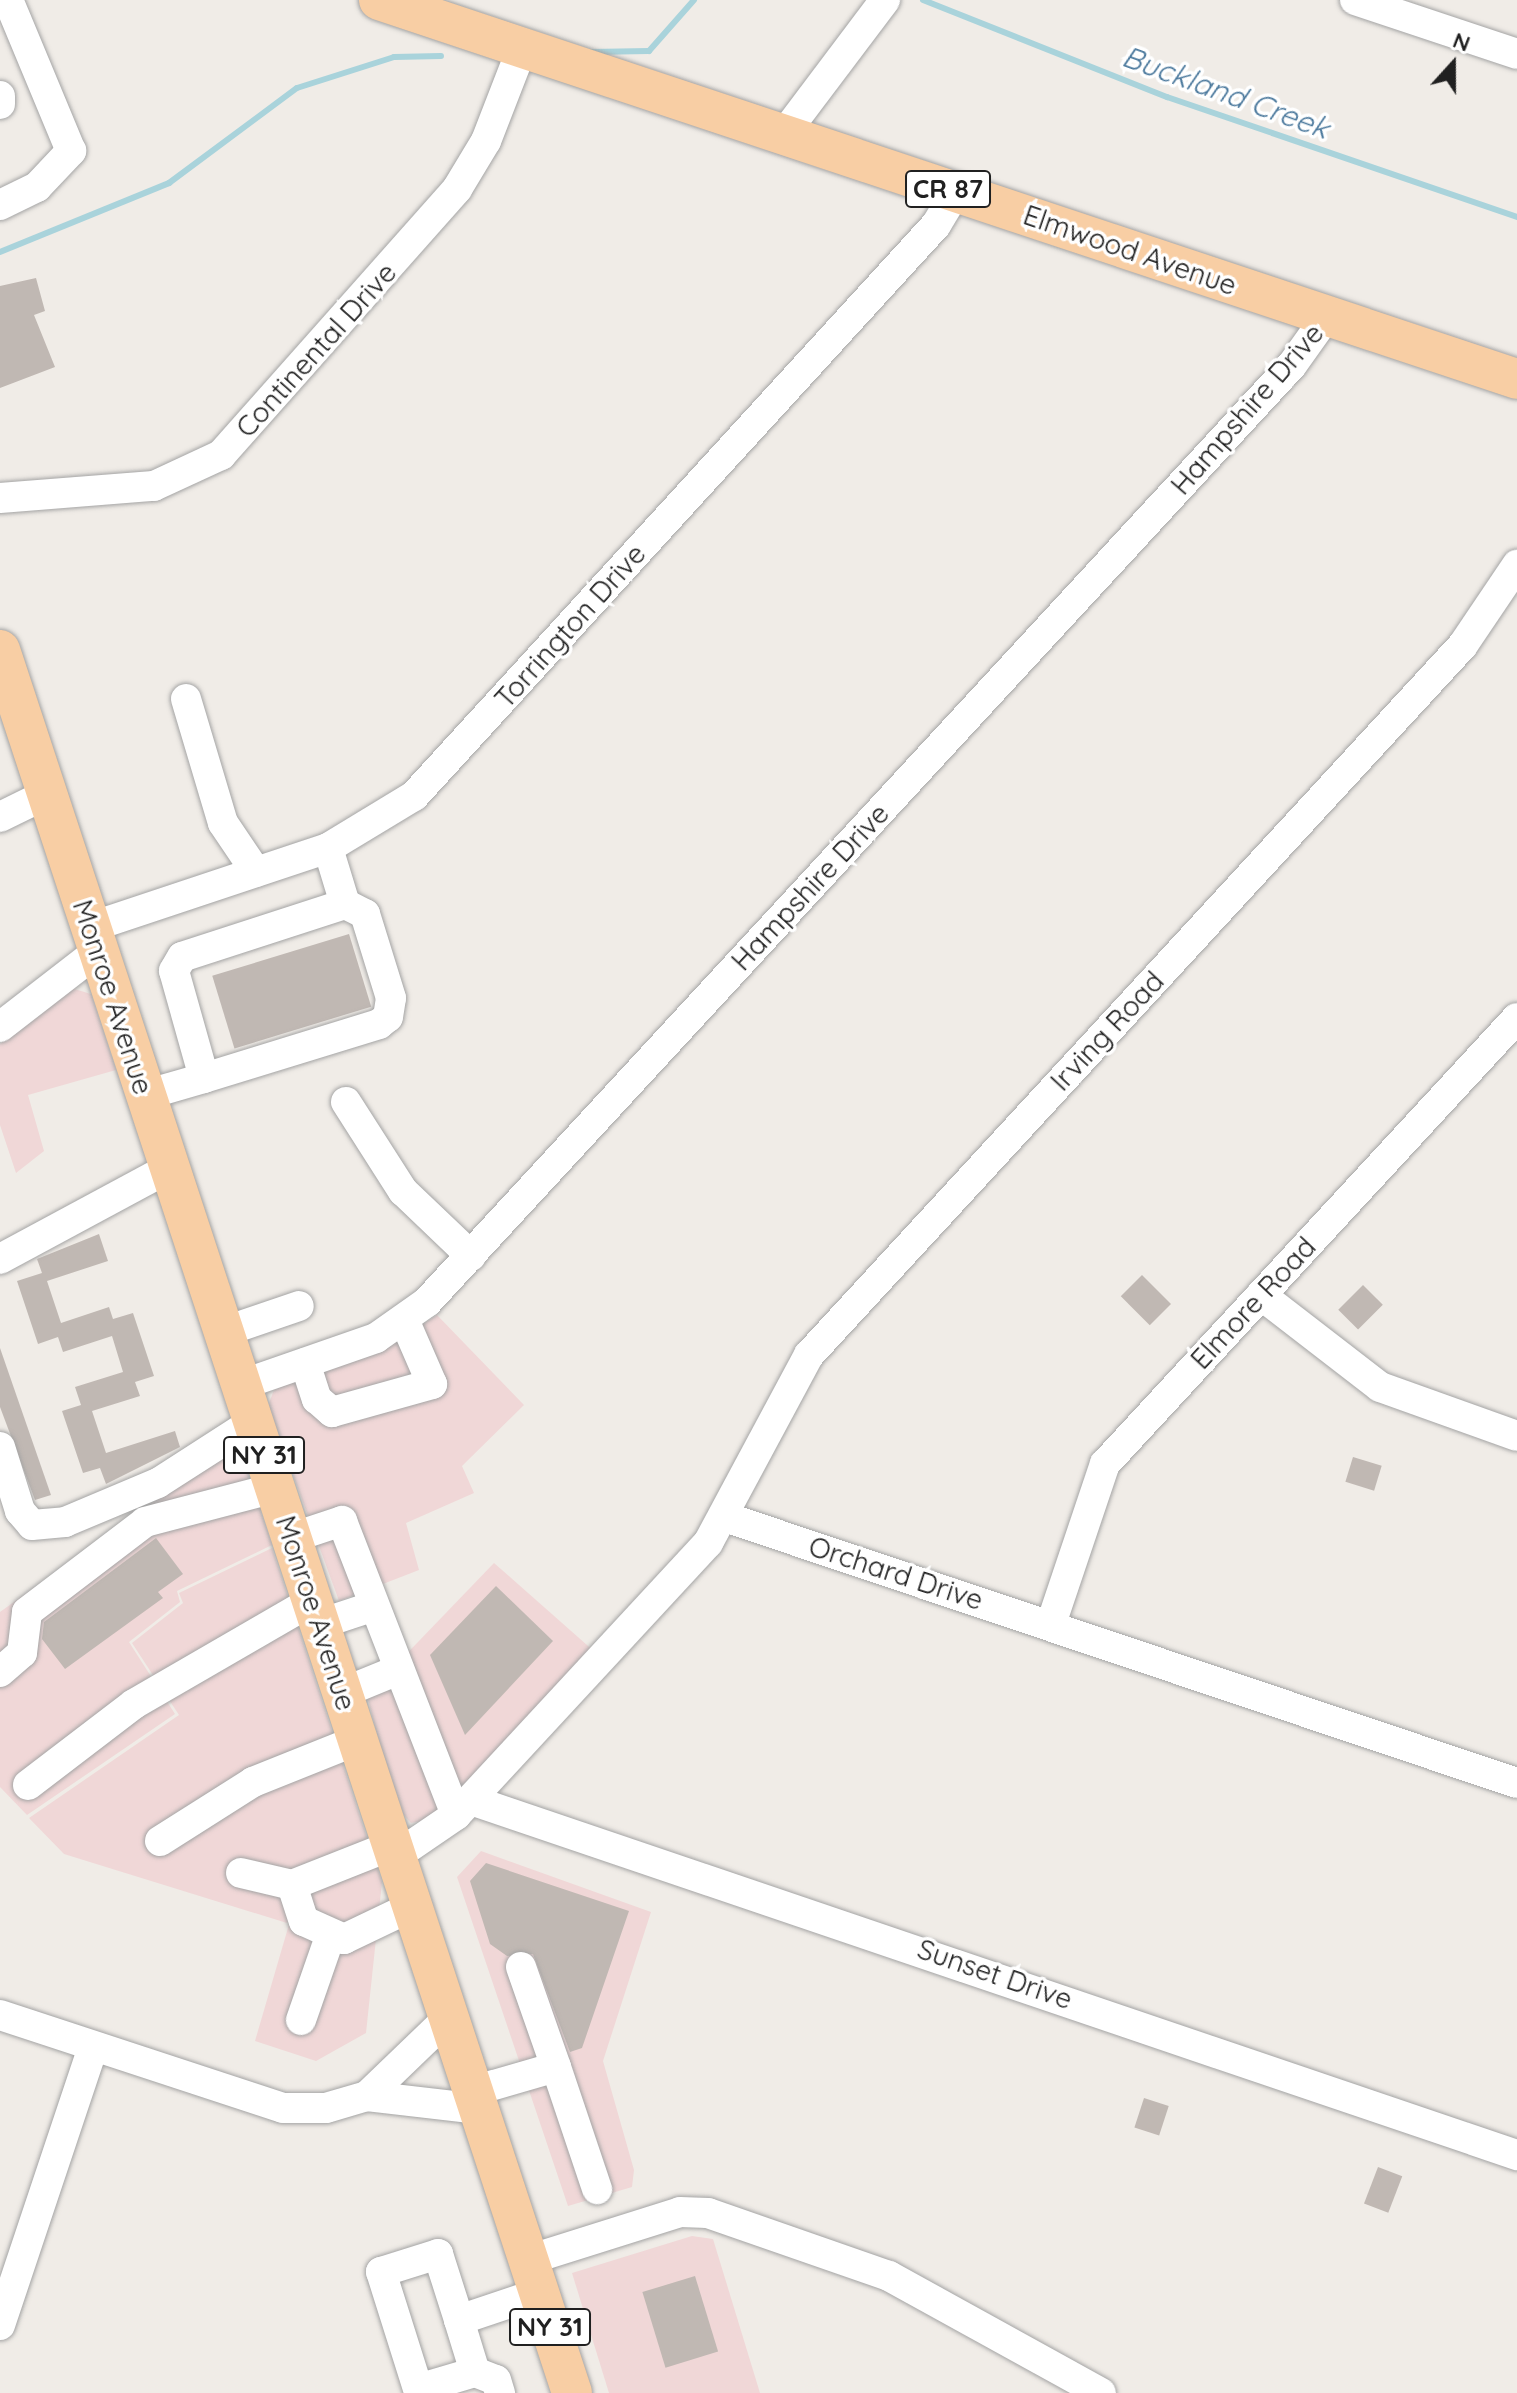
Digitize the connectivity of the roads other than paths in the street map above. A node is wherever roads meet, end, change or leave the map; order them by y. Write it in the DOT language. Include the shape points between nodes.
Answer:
graph roads {
  1 [pos="8,0"];
  2 [pos="379,0"];
  3 [pos="885,0"];
  4 [pos="1355,0"];
  5 [pos="522,48"];
  6 [pos="1517,54"];
  7 [pos="0,96"];
  8 [pos="0,104"];
  9 [pos="784,134"];
  10 [pos="956,192"];
  11 [pos="0,205"];
  12 [pos="1327,316"];
  13 [pos="1517,379"];
  14 [pos="0,498"];
  15 [pos="1517,565"];
  16 [pos="3,669"];
  17 [pos="186,699"];
  18 [pos="47,794"];
  19 [pos="1,816"];
  20 [pos="328,848"];
  21 [pos="256,872"];
  22 [pos="345,904"];
  23 [pos="94,939"];
  24 [pos="1517,1018"];
  25 [pos="0,1027"];
  26 [pos="204,1078"];
  27 [pos="145,1095"];
  28 [pos="346,1102"];
  29 [pos="169,1168"];
  30 [pos="471,1256"];
  31 [pos="0,1259"];
  32 [pos="1261,1295"];
  33 [pos="299,1306"];
  34 [pos="405,1322"];
  35 [pos="223,1332"];
  36 [pos="305,1363"];
  37 [pos="247,1403"];
  38 [pos="1517,1436"];
  39 [pos="0,1447"];
  40 [pos="275,1488"];
  41 [pos="725,1517"];
  42 [pos="291,1538"];
  43 [pos="371,1607"];
  44 [pos="316,1613"];
  45 [pos="1051,1624"];
  46 [pos="398,1670"];
  47 [pos="0,1672"];
  48 [pos="342,1693"];
  49 [pos="358,1740"];
  50 [pos="1517,1783"];
  51 [pos="28,1785"];
  52 [pos="464,1808"];
  53 [pos="160,1841"];
  54 [pos="394,1850"];
  55 [pos="241,1873"];
  56 [pos="292,1885"];
  57 [pos="413,1906"];
  58 [pos="331,1934"];
  59 [pos="521,1967"];
  60 [pos="0,2015"];
  61 [pos="449,2017"];
  62 [pos="301,2020"];
  63 [pos="93,2047"];
  64 [pos="556,2067"];
  65 [pos="367,2096"];
  66 [pos="476,2100"];
  67 [pos="1517,2155"];
  68 [pos="597,2189"];
  69 [pos="534,2276"];
  70 [pos="459,2320"];
  71 [pos="0,2325"];
  72 [pos="475,2372"];
  73 [pos="500,2393"];
  74 [pos="572,2393"];
  75 [pos="1101,2393"];
  1 -- 11 [label="street" via="71,151 37,187"];
  2 -- 5 [label="main road, Elmwood Avenue / CR 87"];
  3 -- 9 [label="street"];
  4 -- 6 [label="street"];
  5 -- 9 [label="main road, Elmwood Avenue / CR 87"];
  5 -- 14 [label="street, Continental Drive" via="491,130 457,189 221,455 154,486"];
  7 -- 8 [label="street"];
  9 -- 10 [label="main road, Elmwood Avenue / CR 87"];
  10 -- 12 [label="main road, Elmwood Avenue / CR 87"];
  10 -- 20 [label="street, Torrington Drive" via="936,225 435,775 381,821"];
  12 -- 13 [label="main road, Elmwood Avenue / CR 87"];
  12 -- 30 [label="street, Hampshire Drive" via="1292,365"];
  15 -- 41 [label="street, Irving Road" via="1463,645 809,1355"];
  16 -- 18 [label="main road, Monroe Avenue / NY 31"];
  17 -- 21 [label="street" via="223,823"];
  18 -- 19 [label="street"];
  18 -- 23 [label="main road, Monroe Avenue / NY 31"];
  20 -- 21 [label="street, Torrington Drive"];
  20 -- 22 [label="street"];
  21 -- 23 [label="street, Torrington Drive"];
  22 -- 26 [label="street" via="177,963"];
  22 -- 26 [label="street" via="365,914 391,998 388,1017"];
  23 -- 25 [label="street, Torrington Drive"];
  23 -- 27 [label="main road, Monroe Avenue / NY 31"];
  24 -- 32 [label="street, Elmore Road"];
  26 -- 27 [label="street"];
  27 -- 29 [label="main road, Monroe Avenue / NY 31"];
  28 -- 30 [label="street" via="403,1191"];
  29 -- 31 [label="street"];
  29 -- 35 [label="main road, Monroe Avenue / NY 31"];
  30 -- 34 [label="street, Hampshire Drive"];
  32 -- 38 [label="street" via="1380,1387"];
  32 -- 45 [label="street, Elmore Road" via="1105,1464"];
  33 -- 35 [label="street"];
  34 -- 36 [label="street, Hampshire Drive"];
  34 -- 36 [label="street" via="432,1384 332,1412 317,1399"];
  35 -- 37 [label="main road, Monroe Avenue / NY 31"];
  36 -- 37 [label="street, Hampshire Drive"];
  37 -- 39 [label="street, Hampshire Drive" via="158,1483 65,1522 32,1525 20,1511"];
  37 -- 40 [label="main road, Monroe Avenue / NY 31"];
  40 -- 42 [label="main road, Monroe Avenue / NY 31"];
  40 -- 47 [label="street" via="145,1522 27,1612 22,1653"];
  41 -- 45 [label="street, Orchard Drive"];
  41 -- 52 [label="street"];
  42 -- 43 [label="street" via="342,1521"];
  42 -- 44 [label="main road, Monroe Avenue / NY 31"];
  43 -- 44 [label="street"];
  43 -- 46 [label="street"];
  44 -- 48 [label="main road, Monroe Avenue / NY 31"];
  44 -- 51 [label="street" via="134,1704"];
  45 -- 50 [label="street, Orchard Drive"];
  46 -- 48 [label="street"];
  46 -- 52 [label="street"];
  48 -- 49 [label="main road, Monroe Avenue / NY 31"];
  49 -- 53 [label="street" via="253,1782"];
  49 -- 54 [label="main road, Monroe Avenue / NY 31"];
  52 -- 54 [label="street"];
  52 -- 67 [label="street, Sunset Drive"];
  54 -- 56 [label="street"];
  54 -- 57 [label="main road, Monroe Avenue / NY 31"];
  55 -- 56 [label="street"];
  56 -- 58 [label="street" via="304,1921"];
  57 -- 58 [label="street" via="344,1939"];
  57 -- 61 [label="main road, Monroe Avenue / NY 31"];
  58 -- 62 [label="street"];
  59 -- 64 [label="street"];
  60 -- 63 [label="street"];
  61 -- 65 [label="street"];
  61 -- 66 [label="main road, Monroe Avenue / NY 31"];
  63 -- 65 [label="street" via="283,2108 326,2108"];
  63 -- 71 [label="street"];
  64 -- 66 [label="street"];
  64 -- 68 [label="street"];
  65 -- 66 [label="street"];
  66 -- 69 [label="main road, Monroe Avenue / NY 31"];
  69 -- 70 [label="street"];
  69 -- 74 [label="main road, Monroe Avenue / NY 31"];
  69 -- 75 [label="street" via="680,2212 708,2213 889,2276"];
  70 -- 72 [label="street"];
  70 -- 72 [label="street" via="438,2254 381,2272 418,2389"];
  72 -- 73 [label="street" via="496,2380"];
}
